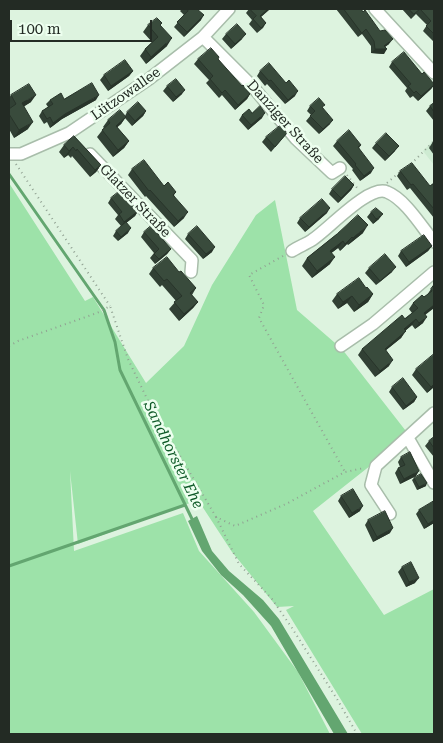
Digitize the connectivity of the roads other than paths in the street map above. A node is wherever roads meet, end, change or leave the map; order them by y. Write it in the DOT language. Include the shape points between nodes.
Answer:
graph roads {
  1 [pos="229,9"];
  2 [pos="375,9"];
  3 [pos="203,37"];
  4 [pos="434,73"];
  5 [pos="76,140"];
  6 [pos="9,154"];
  7 [pos="340,168"];
  8 [pos="434,242"];
  9 [pos="292,251"];
  10 [pos="191,272"];
  11 [pos="434,272"];
  12 [pos="341,346"];
  13 [pos="434,413"];
  14 [pos="408,438"];
  15 [pos="434,483"];
  16 [pos="390,514"];
  1 -- 3 [label="street, Lützowallee"];
  2 -- 4 [label="street"];
  3 -- 5 [label="street, Lützowallee"];
  3 -- 7 [label="street, Danziger Straße" via="253,87 296,139 332,173"];
  5 -- 6 [label="street, Lützowallee"];
  5 -- 10 [label="street, Glatzer Straße" via="192,260"];
  8 -- 9 [label="street" via="406,207 385,191 378,191"];
  11 -- 12 [label="street"];
  13 -- 14 [label="street"];
  14 -- 15 [label="street"];
  14 -- 16 [label="street" via="376,466 371,485"];
}
